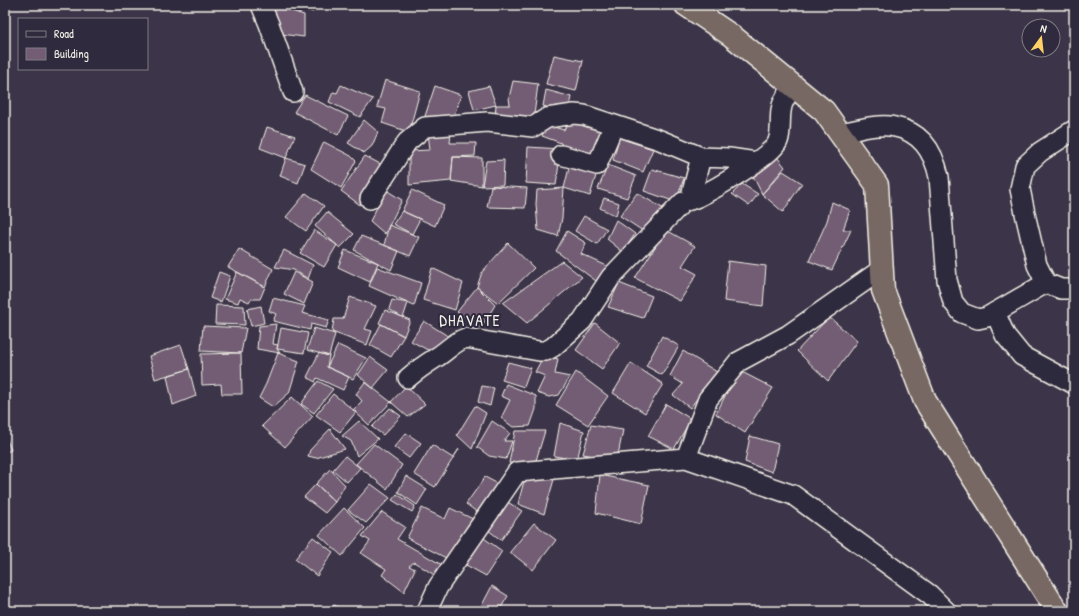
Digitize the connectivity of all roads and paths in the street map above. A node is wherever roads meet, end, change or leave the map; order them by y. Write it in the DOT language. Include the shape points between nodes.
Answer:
graph roads {
  1 [pos="261,5"];
  2 [pos="686,5"];
  3 [pos="795,87"];
  4 [pos="294,92"];
  5 [pos="614,124"];
  6 [pos="1074,130"];
  7 [pos="840,133"];
  8 [pos="561,155"];
  9 [pos="701,157"];
  10 [pos="756,162"];
  11 [pos="370,199"];
  12 [pos="690,200"];
  13 [pos="882,269"];
  14 [pos="1046,283"];
  15 [pos="1074,290"];
  16 [pos="995,312"];
  17 [pos="408,378"];
  18 [pos="1074,384"];
  19 [pos="686,458"];
  20 [pos="427,611"];
  21 [pos="946,611"];
  22 [pos="1057,611"];
  1 -- 4 [label="street"];
  2 -- 3 [label="highway" via="732,36"];
  3 -- 7 [label="highway" via="824,110"];
  3 -- 10 [label="street" via="784,99 778,142 770,152"];
  5 -- 8 [label="street" via="597,165"];
  5 -- 9 [label="street"];
  5 -- 11 [label="street" via="574,114 547,118 534,127 487,122 425,128 407,142"];
  6 -- 14 [label="street" via="1040,152 1025,166 1020,189 1037,265"];
  7 -- 13 [label="highway" via="877,185"];
  7 -- 16 [label="street" via="879,126 895,127 910,132 926,146 936,163 940,177 947,280 952,302 962,313 978,319"];
  9 -- 10 [label="street"];
  9 -- 12 [label="street"];
  10 -- 12 [label="street"];
  12 -- 17 [label="street" via="683,202 611,277 582,321 553,347 539,352 461,339"];
  13 -- 19 [label="street" via="788,335 738,362 708,399"];
  13 -- 22 [label="highway" via="883,290 924,401"];
  14 -- 15 [label="street" via="1061,289"];
  14 -- 16 [label="street"];
  16 -- 18 [label="street" via="1005,335 1022,356"];
  19 -- 20 [label="street" via="517,472 438,587"];
  19 -- 21 [label="street" via="793,495 930,595"];
}
